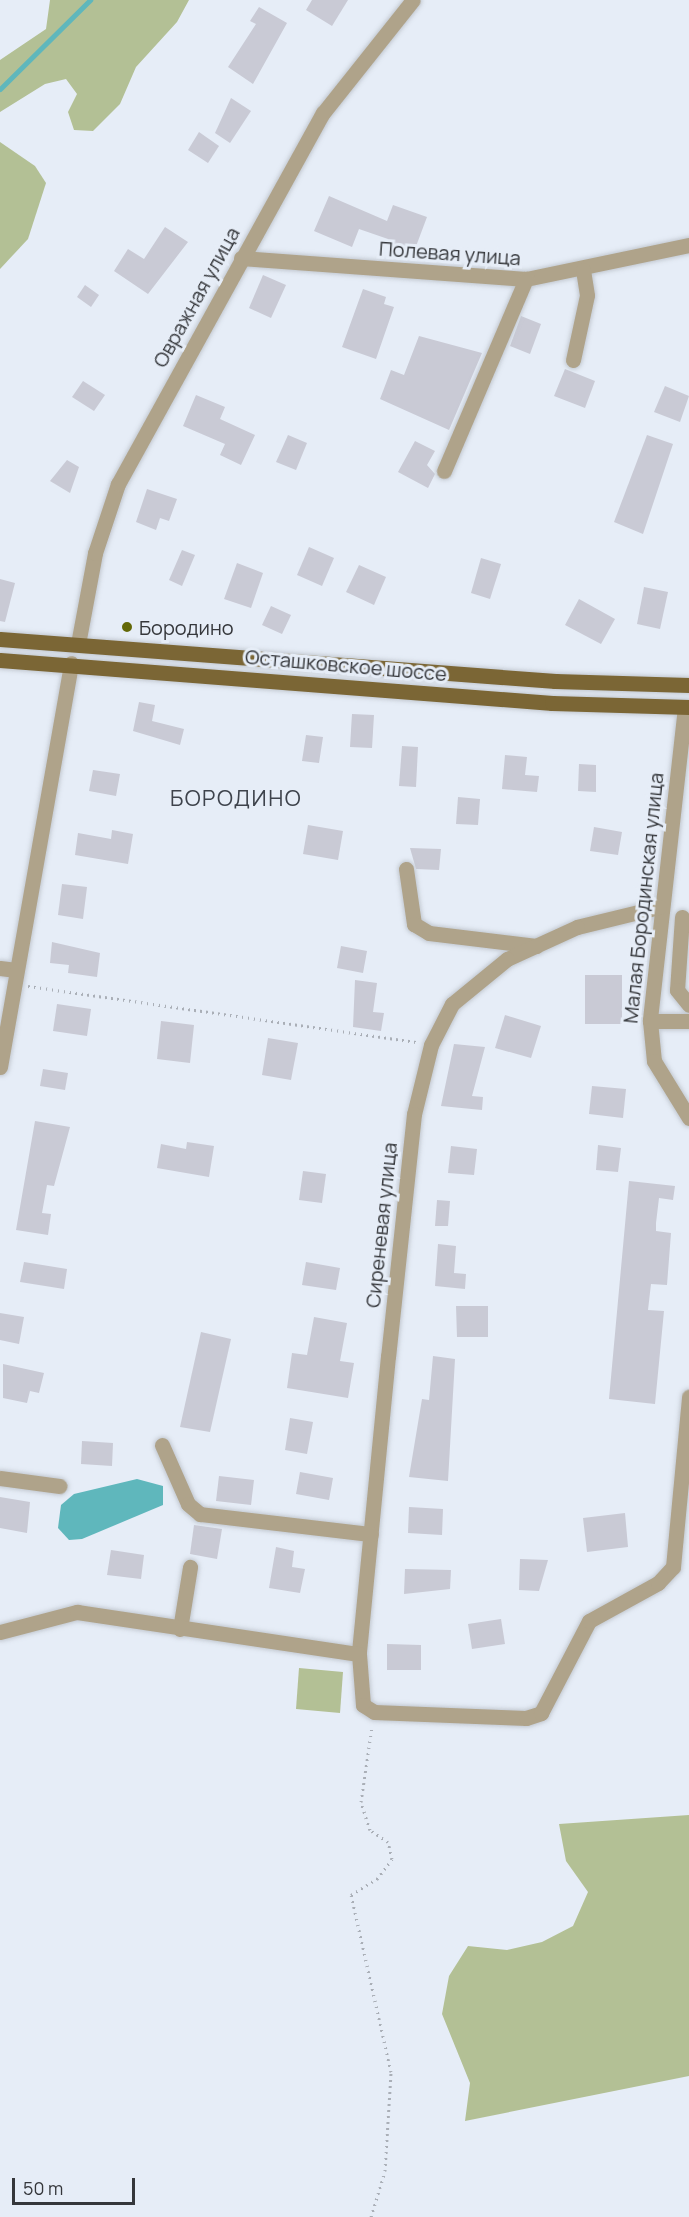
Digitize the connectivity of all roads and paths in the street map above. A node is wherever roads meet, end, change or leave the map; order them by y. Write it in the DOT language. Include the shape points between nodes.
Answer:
graph roads {
  1 [pos="413,0"];
  2 [pos="689,245"];
  3 [pos="241,258"];
  4 [pos="583,270"];
  5 [pos="526,279"];
  6 [pos="573,360"];
  7 [pos="444,471"];
  8 [pos="0,639"];
  9 [pos="78,644"];
  10 [pos="0,660"];
  11 [pos="70,663"];
  12 [pos="689,685"];
  13 [pos="687,707"];
  14 [pos="406,868"];
  15 [pos="658,912"];
  16 [pos="686,918"];
  17 [pos="536,946"];
  18 [pos="0,968"];
  19 [pos="15,977"];
  20 [pos="689,1005"];
  21 [pos="650,1021"];
  22 [pos="689,1021"];
  23 [pos="431,1045"];
  24 [pos="0,1067"];
  25 [pos="689,1118"];
  26 [pos="689,1397"];
  27 [pos="162,1445"];
  28 [pos="0,1478"];
  29 [pos="59,1486"];
  30 [pos="371,1534"];
  31 [pos="190,1567"];
  32 [pos="180,1629"];
  33 [pos="0,1632"];
  34 [pos="358,1653"];
  35 [pos="374,1712"];
  36 [pos="371,2217"];
  1 -- 3 [label="street, Овражная улица" via="322,113"];
  2 -- 4 [label="street, Полевая улица"];
  3 -- 5 [label="street, Полевая улица"];
  3 -- 9 [label="street, Овражная улица" via="118,484 94,553"];
  4 -- 5 [label="street, Полевая улица"];
  4 -- 6 [label="street" via="587,296"];
  5 -- 7 [label="street"];
  8 -- 9 [label="main road, Осташковское шоссе"];
  9 -- 12 [label="main road, Осташковское шоссе" via="544,681"];
  10 -- 11 [label="main road, Осташковское шоссе"];
  11 -- 13 [label="main road, Осташковское шоссе" via="390,692"];
  11 -- 19 [label="street"];
  13 -- 15 [label="street, Малая Бородинская улица"];
  14 -- 17 [label="street" via="414,924 429,933"];
  15 -- 16 [label="street, Сиреневая улица"];
  15 -- 17 [label="street, Сиреневая улица" via="577,927"];
  15 -- 21 [label="street, Малая Бородинская улица"];
  16 -- 20 [label="street" via="677,990"];
  17 -- 23 [label="street, Сиреневая улица" via="473,985 452,1004"];
  18 -- 19 [label="street"];
  19 -- 23 [label="path"];
  19 -- 24 [label="street"];
  21 -- 22 [label="street"];
  21 -- 25 [label="street, Малая Бородинская улица" via="654,1061"];
  23 -- 30 [label="street, Сиреневая улица" via="414,1114"];
  26 -- 35 [label="street" via="673,1567 658,1583 589,1621 541,1713 526,1718"];
  27 -- 30 [label="street" via="188,1504 200,1514"];
  28 -- 29 [label="street"];
  30 -- 34 [label="street, Сиреневая улица"];
  31 -- 32 [label="street"];
  32 -- 33 [label="street" via="77,1612"];
  32 -- 34 [label="street"];
  34 -- 35 [label="street, Сиреневая улица" via="358,1688 363,1705"];
  35 -- 36 [label="path" via="361,1802 370,1830 388,1842 392,1859 377,1879 351,1895 391,2072 385,2171"];
}
